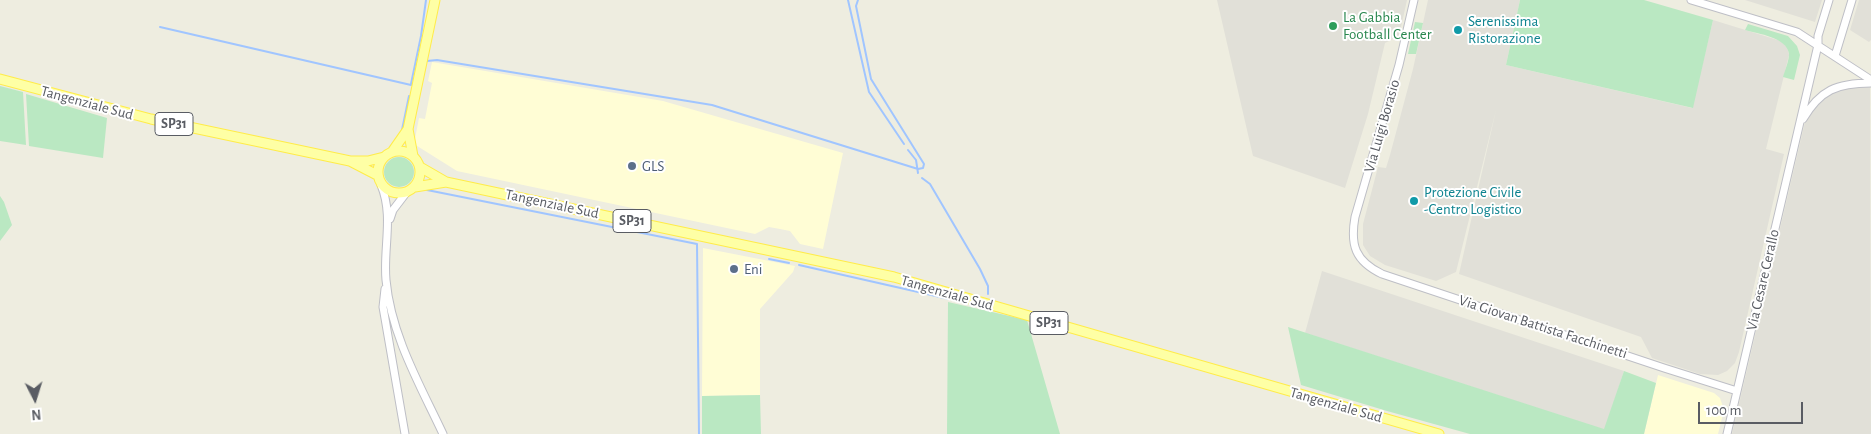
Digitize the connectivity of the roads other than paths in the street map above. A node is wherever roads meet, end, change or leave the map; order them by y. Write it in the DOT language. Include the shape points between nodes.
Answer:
graph roads {
  1 [pos="435,0"];
  2 [pos="1414,0"];
  3 [pos="1691,0"];
  4 [pos="1829,0"];
  5 [pos="1852,0"];
  6 [pos="1818,45"];
  7 [pos="1835,56"];
  8 [pos="0,79"];
  9 [pos="1871,82"];
  10 [pos="1799,126"];
  11 [pos="408,129"];
  12 [pos="388,154"];
  13 [pos="413,156"];
  14 [pos="350,161"];
  15 [pos="420,167"];
  16 [pos="378,175"];
  17 [pos="446,182"];
  18 [pos="381,185"];
  19 [pos="415,187"];
  20 [pos="406,193"];
  21 [pos="389,224"];
  22 [pos="1356,251"];
  23 [pos="386,279"];
  24 [pos="1736,391"];
  25 [pos="405,434"];
  26 [pos="443,434"];
  27 [pos="1439,434"];
  28 [pos="1726,434"];
  1 -- 11 [label="main road"];
  2 -- 22 [label="street, Via Luigi Borasio" via="1399,65 1354,217"];
  3 -- 6 [label="street" via="1797,32"];
  4 -- 6 [label="street, Via Cesare Cerallo"];
  5 -- 7 [label="street"];
  6 -- 7 [label="street"];
  6 -- 10 [label="street, Via Cesare Cerallo"];
  7 -- 9 [label="street"];
  8 -- 14 [label="main road, Tangenziale Sud / SP31" via="150,119"];
  9 -- 10 [label="street, Via Cesare Cerallo" via="1845,84 1828,92 1810,107"];
  10 -- 24 [label="street, Via Cesare Cerallo"];
  11 -- 12 [label="main road"];
  11 -- 13 [label="main road"];
  12 -- 13 [label="main road, SP31" via="403,151"];
  12 -- 14 [label="main road, Tangenziale Sud / SP31" via="368,161"];
  12 -- 16 [label="main road" via="379,165"];
  13 -- 15 [label="main road, SP31"];
  14 -- 16 [label="main road, Tangenziale Sud / SP31"];
  15 -- 17 [label="main road, Tangenziale Sud / SP31"];
  15 -- 19 [label="main road" via="420,178"];
  16 -- 18 [label="main road"];
  17 -- 19 [label="main road, Tangenziale Sud / SP31"];
  17 -- 27 [label="main road, Tangenziale Sud / SP31" via="894,278"];
  18 -- 20 [label="main road" via="395,194"];
  18 -- 21 [label="street"];
  19 -- 20 [label="main road, SP31"];
  20 -- 21 [label="street" via="393,210"];
  21 -- 23 [label="street"];
  22 -- 24 [label="street, Via Giovan Battista Facchinetti" via="1370,268 1382,274"];
  23 -- 25 [label="street" via="384,306"];
  23 -- 26 [label="street" via="393,320"];
  24 -- 28 [label="street, Via Cesare Cerallo"];
}
